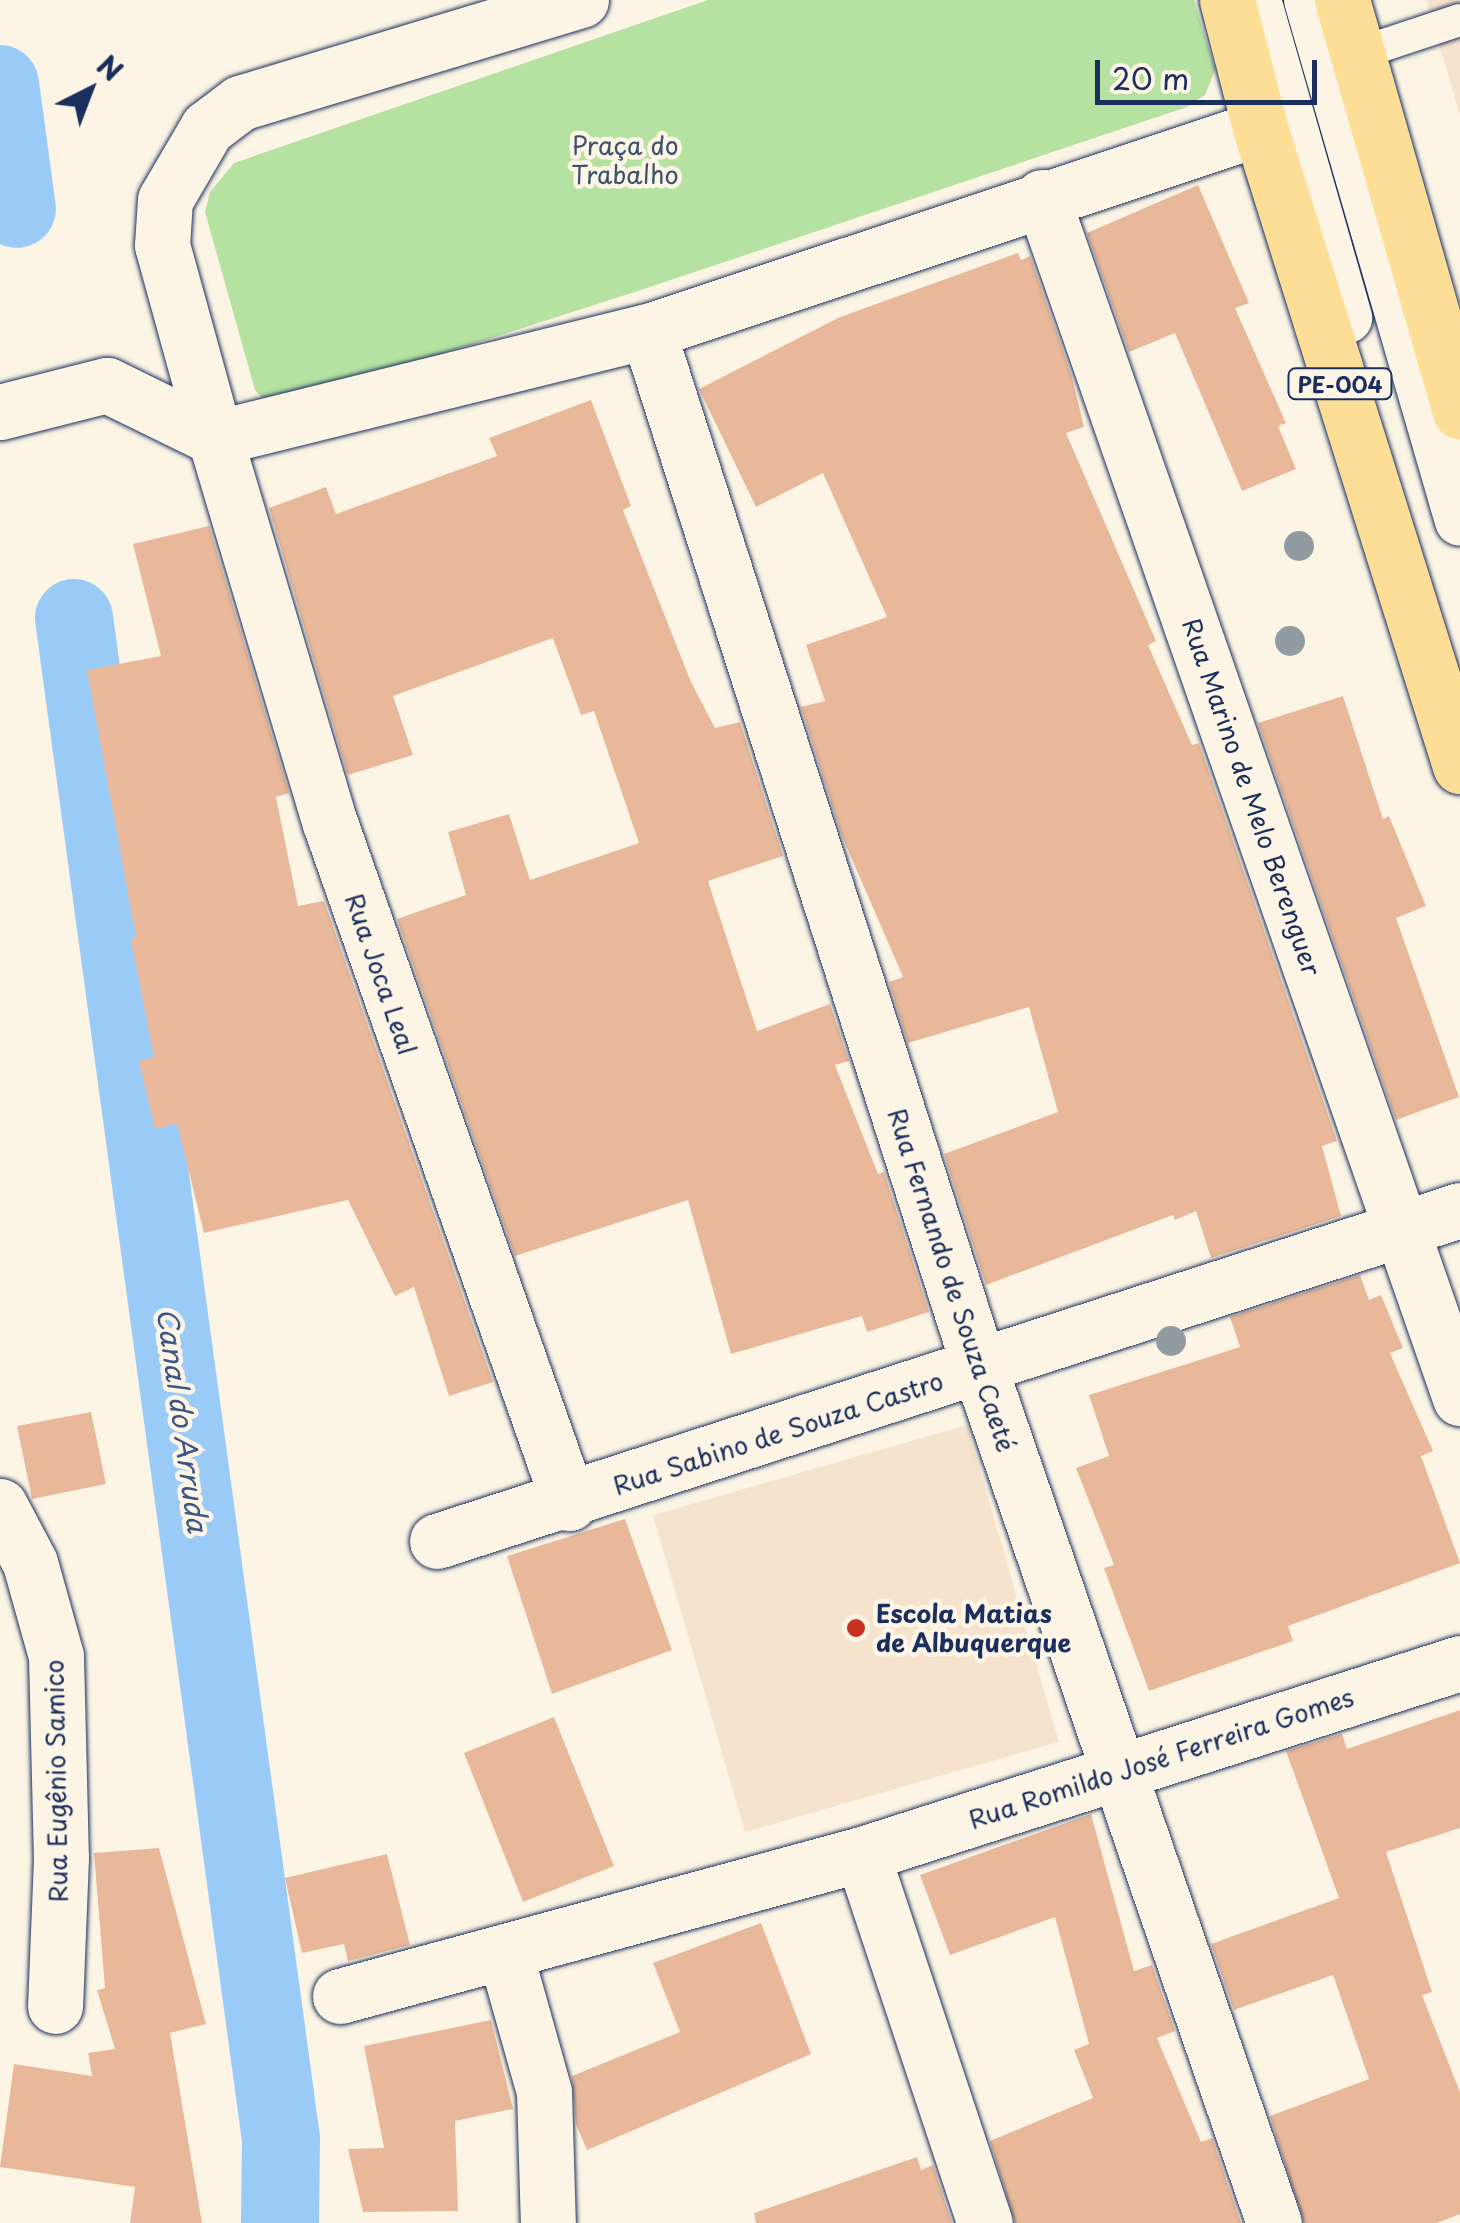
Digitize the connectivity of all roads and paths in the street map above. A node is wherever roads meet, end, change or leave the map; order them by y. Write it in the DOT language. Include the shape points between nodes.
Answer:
graph roads {
  1 [pos="581,0"];
  2 [pos="1227,0"];
  3 [pos="1256,0"];
  4 [pos="1308,0"];
  5 [pos="1342,0"];
  6 [pos="526,9"];
  7 [pos="1460,20"];
  8 [pos="1357,54"];
  9 [pos="1260,128"];
  10 [pos="1042,197"];
  11 [pos="648,330"];
  12 [pos="1460,411"];
  13 [pos="0,412"];
  14 [pos="215,438"];
  15 [pos="1460,521"];
  16 [pos="1460,686"];
  17 [pos="1460,766"];
  18 [pos="1460,1210"];
  19 [pos="1404,1230"];
  20 [pos="979,1366"];
  21 [pos="1460,1398"];
  22 [pos="569,1503"];
  23 [pos="0,1506"];
  24 [pos="437,1541"];
  25 [pos="1460,1664"];
  26 [pos="1122,1770"];
  27 [pos="862,1854"];
  28 [pos="505,1953"];
  29 [pos="340,1996"];
  30 [pos="55,2006"];
  31 [pos="548,2223"];
  32 [pos="986,2223"];
  33 [pos="1274,2223"];
  1 -- 6 [label="street"];
  2 -- 9 [label="main road, PE-004"];
  3 -- 16 [label="street"];
  4 -- 15 [label="street"];
  5 -- 8 [label="main road"];
  6 -- 14 [label="street" via="240,102 207,128 165,200 162,245"];
  7 -- 8 [label="lane"];
  8 -- 12 [label="main road"];
  9 -- 10 [label="street"];
  9 -- 17 [label="main road, PE-004"];
  10 -- 11 [label="street"];
  10 -- 19 [label="street, Rua Marino de Melo Berenguer"];
  11 -- 14 [label="street"];
  11 -- 20 [label="street, Rua Fernando de Souza Caeté"];
  13 -- 14 [label="street" via="107,385"];
  14 -- 22 [label="street, Rua Joca Leal" via="330,823"];
  18 -- 19 [label="street, Rua Sabino de Souza Castro"];
  19 -- 20 [label="street, Rua Sabino de Souza Castro"];
  19 -- 21 [label="street, Rua Marino de Melo Berenguer"];
  20 -- 22 [label="street, Rua Sabino de Souza Castro"];
  20 -- 26 [label="street, Rua Fernando de Souza Caeté"];
  22 -- 24 [label="street, Rua Sabino de Souza Castro"];
  23 -- 30 [label="street, Rua Eugênio Samico" via="30,1563 56,1656 61,1858"];
  25 -- 26 [label="street, Rua Romildo José Ferreira Gomes"];
  26 -- 27 [label="street, Rua Romildo José Ferreira Gomes"];
  26 -- 33 [label="street, Rua Fernando de Souza Caeté"];
  27 -- 28 [label="street, Rua Romildo José Ferreira Gomes"];
  27 -- 32 [label="street"];
  28 -- 29 [label="street, Rua Romildo José Ferreira Gomes"];
  28 -- 31 [label="street" via="544,2092"];
}
